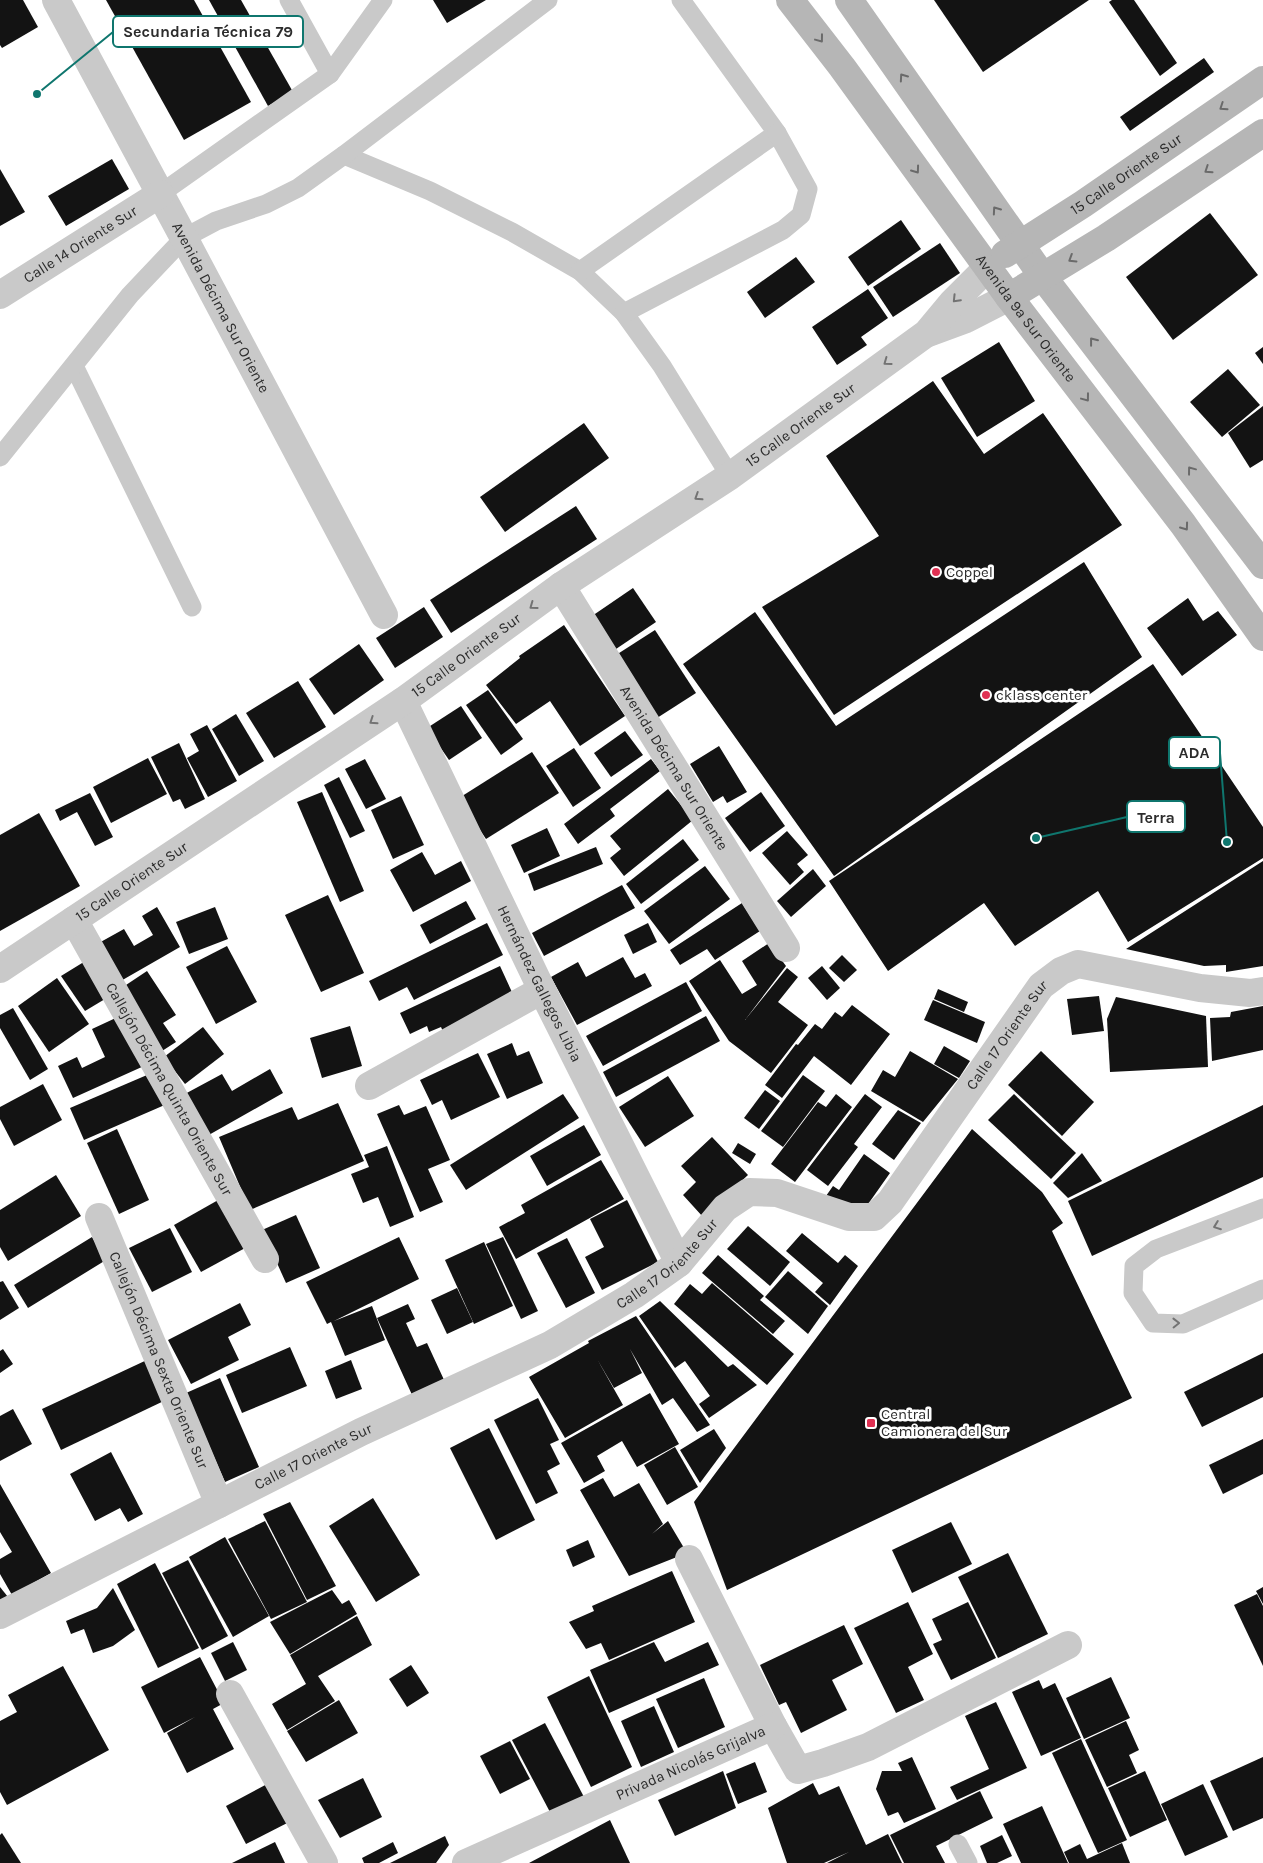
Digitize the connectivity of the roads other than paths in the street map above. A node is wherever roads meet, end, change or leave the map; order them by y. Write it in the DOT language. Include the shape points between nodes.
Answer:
graph roads {
  1 [pos="56,0"];
  2 [pos="289,0"];
  3 [pos="382,0"];
  4 [pos="548,0"];
  5 [pos="680,0"];
  6 [pos="790,0"];
  7 [pos="849,0"];
  8 [pos="330,74"];
  9 [pos="1263,80"];
  10 [pos="777,133"];
  11 [pos="1263,133"];
  12 [pos="344,155"];
  13 [pos="160,194"];
  14 [pos="184,238"];
  15 [pos="1020,244"];
  16 [pos="988,267"];
  17 [pos="580,271"];
  18 [pos="1043,277"];
  19 [pos="0,295"];
  20 [pos="1009,297"];
  21 [pos="624,313"];
  22 [pos="927,333"];
  23 [pos="74,366"];
  24 [pos="0,457"];
  25 [pos="730,476"];
  26 [pos="1263,565"];
  27 [pos="561,586"];
  28 [pos="192,607"];
  29 [pos="384,616"];
  30 [pos="1263,637"];
  31 [pos="403,701"];
  32 [pos="74,920"];
  33 [pos="786,948"];
  34 [pos="0,969"];
  35 [pos="542,990"];
  36 [pos="1263,991"];
  37 [pos="369,1086"];
  38 [pos="1263,1208"];
  39 [pos="98,1217"];
  40 [pos="265,1259"];
  41 [pos="678,1263"];
  42 [pos="1263,1289"];
  43 [pos="219,1504"];
  44 [pos="689,1559"];
  45 [pos="0,1615"];
  46 [pos="1068,1645"];
  47 [pos="230,1694"];
  48 [pos="773,1726"];
  49 [pos="958,1844"];
  50 [pos="324,1863"];
  51 [pos="466,1863"];
  52 [pos="968,1863"];
  1 -- 13 [label="street, Avenida Décima Sur Oriente"];
  2 -- 8 [label="lane"];
  3 -- 8 [label="lane"];
  4 -- 12 [label="lane"];
  5 -- 10 [label="lane"];
  6 -- 16 [label="main road, Avenida 9a Sur Oriente, one-way"];
  15 -- 7 [label="main road, one-way"];
  8 -- 13 [label="lane"];
  9 -- 15 [label="main road, 15 Calle Oriente Sur, one-way"];
  10 -- 17 [label="lane"];
  10 -- 21 [label="lane" via="808,189 801,215 783,230"];
  11 -- 18 [label="main road, 15 Calle Oriente Sur, one-way"];
  12 -- 14 [label="lane" via="298,188 266,204 216,221"];
  12 -- 17 [label="lane" via="438,195"];
  13 -- 14 [label="street, Avenida Décima Sur Oriente"];
  13 -- 19 [label="street, Calle 14 Oriente Sur"];
  14 -- 23 [label="lane" via="130,295"];
  14 -- 29 [label="street, Avenida Décima Sur Oriente"];
  15 -- 16 [label="main road, 15 Calle Oriente Sur"];
  15 -- 18 [label="main road"];
  16 -- 20 [label="main road, Avenida 9a Sur Oriente"];
  16 -- 22 [label="street, 15 Calle Oriente Sur, one-way"];
  17 -- 21 [label="lane"];
  18 -- 20 [label="main road, 15 Calle Oriente Sur"];
  26 -- 18 [label="main road, one-way"];
  20 -- 22 [label="street, 15 Calle Oriente Sur" via="966,319"];
  20 -- 30 [label="main road, Avenida 9a Sur Oriente, one-way" via="1183,524"];
  21 -- 25 [label="lane" via="662,366"];
  22 -- 25 [label="street, 15 Calle Oriente Sur, one-way"];
  23 -- 24 [label="lane"];
  23 -- 28 [label="lane"];
  25 -- 27 [label="street, 15 Calle Oriente Sur, one-way"];
  27 -- 31 [label="street, 15 Calle Oriente Sur, one-way"];
  27 -- 33 [label="street, Avenida Décima Sur Oriente"];
  31 -- 32 [label="street, 15 Calle Oriente Sur, one-way"];
  31 -- 35 [label="street, Hernández Gallegos Libia"];
  32 -- 34 [label="street, 15 Calle Oriente Sur"];
  32 -- 40 [label="street, Callejón Décima Quinta Oriente Sur"];
  35 -- 37 [label="street"];
  35 -- 41 [label="street, Hernández Gallegos Libia"];
  36 -- 41 [label="street, Calle 17 Oriente Sur" via="1250,993 1200,988 1078,964 1041,986 890,1202 874,1217 849,1217 777,1193 749,1192 725,1208"];
  38 -- 42 [label="lane, one-way" via="1156,1249 1134,1266 1133,1293 1153,1323 1183,1324"];
  39 -- 43 [label="street, Callejón Décima Sexta Oriente Sur"];
  41 -- 43 [label="street, Calle 17 Oriente Sur" via="634,1295 550,1345 361,1432"];
  43 -- 45 [label="street, Calle 17 Oriente Sur"];
  44 -- 48 [label="street, Privada Nicolás Grijalva"];
  46 -- 48 [label="street" via="868,1747 798,1770"];
  47 -- 50 [label="street"];
  48 -- 51 [label="street, Privada Nicolás Grijalva"];
  49 -- 52 [label="lane"];
}
